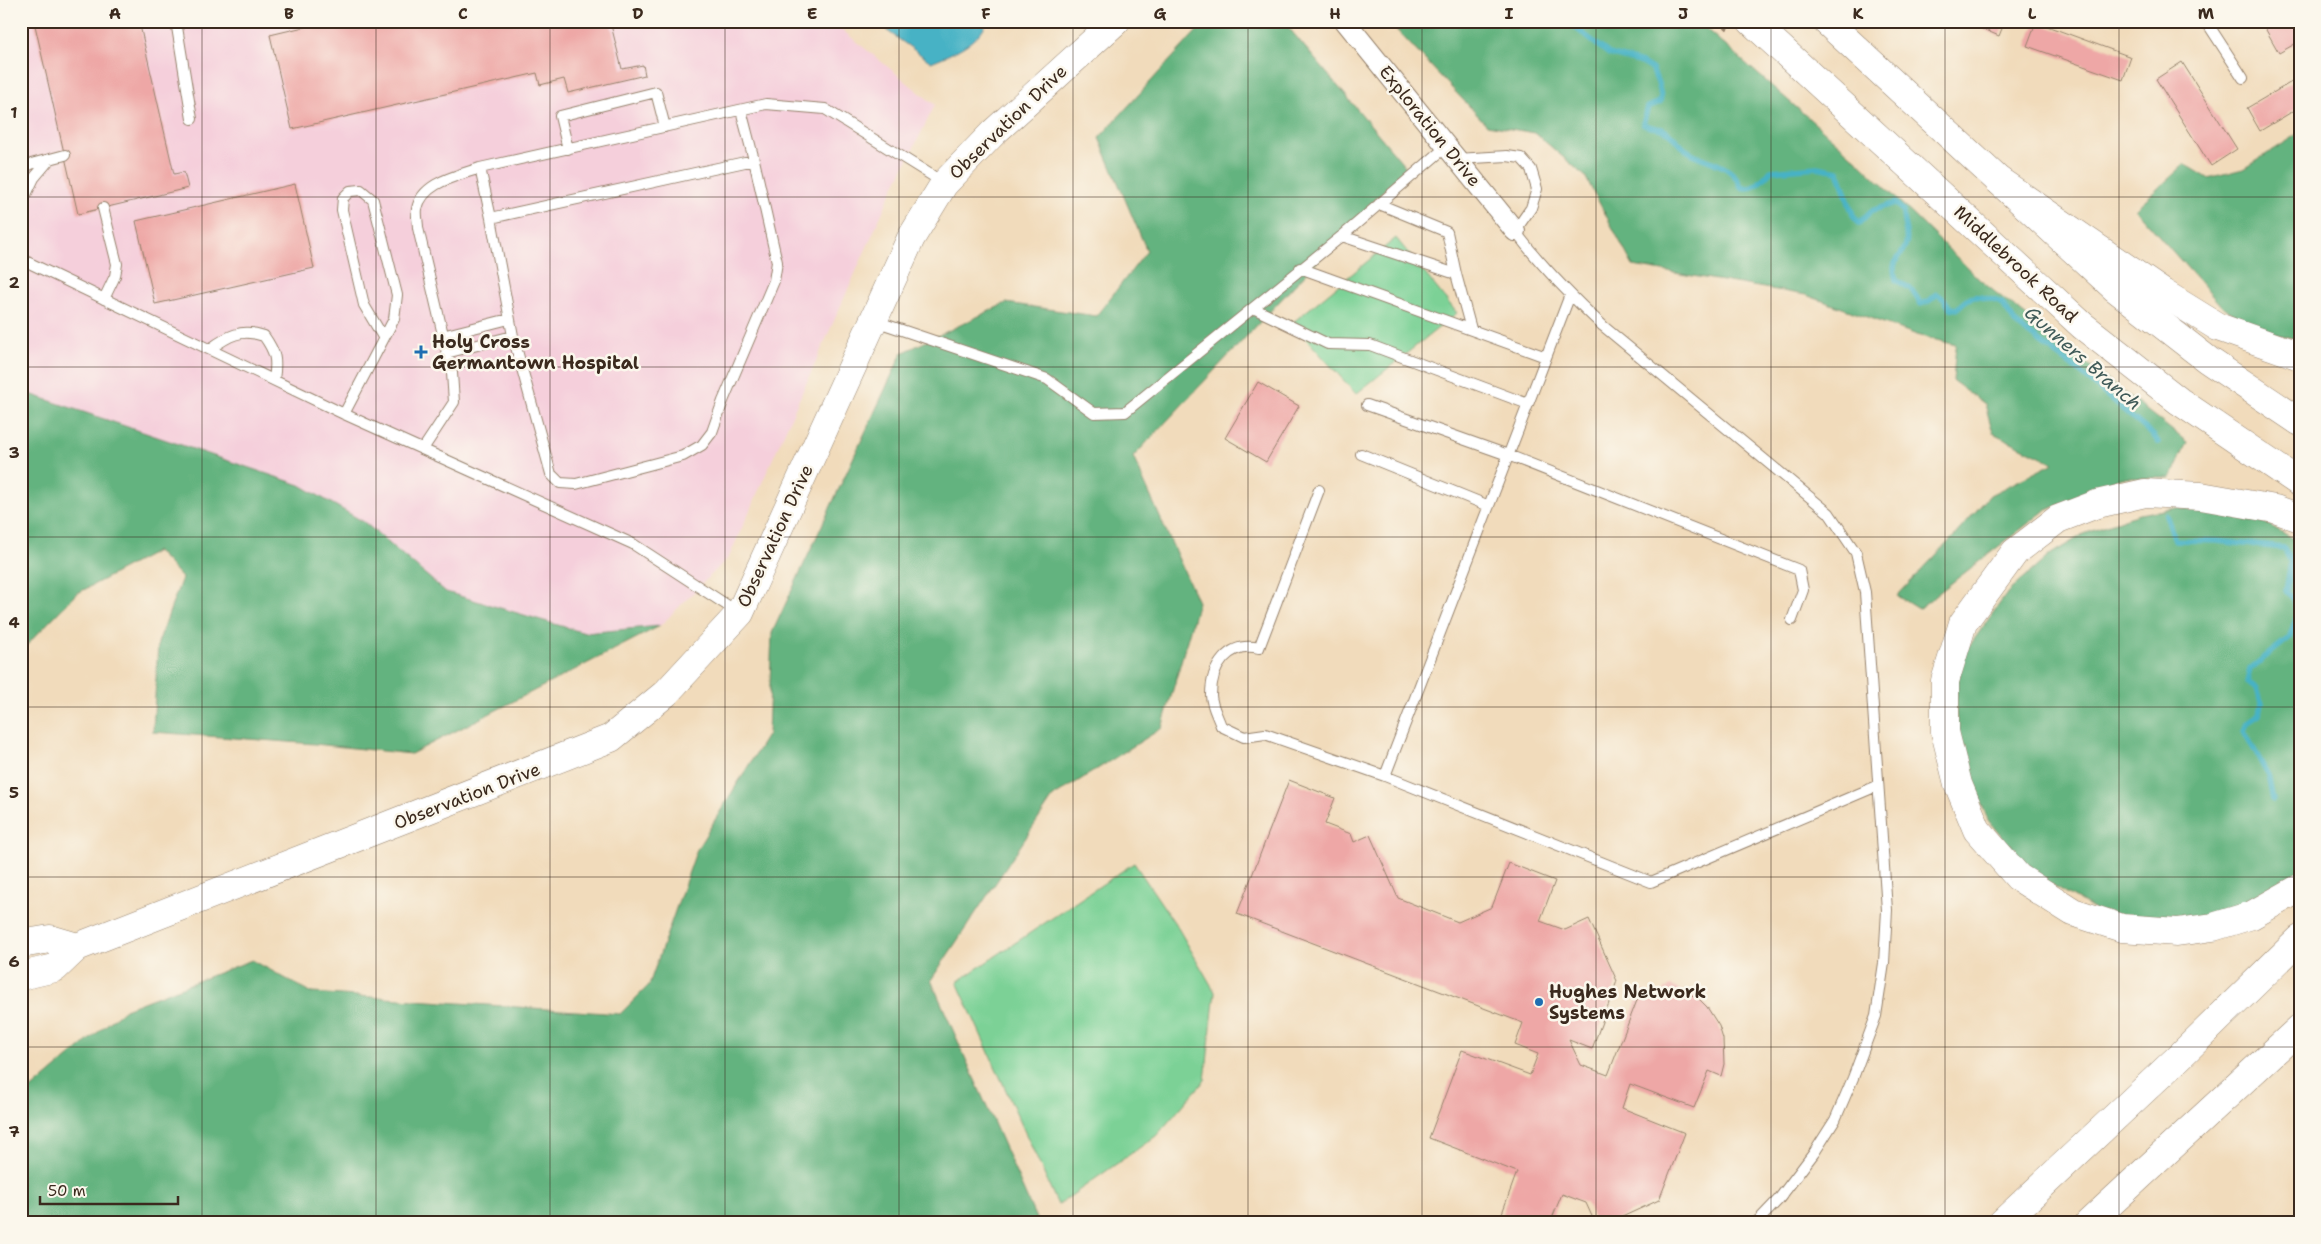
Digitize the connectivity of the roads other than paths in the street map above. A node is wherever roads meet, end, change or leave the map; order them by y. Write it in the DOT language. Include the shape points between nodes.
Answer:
graph roads {
  1 [pos="176,21"];
  2 [pos="1116,21"];
  3 [pos="1345,21"];
  4 [pos="1752,21"];
  5 [pos="1826,21"];
  6 [pos="2206,21"];
  7 [pos="2243,78"];
  8 [pos="741,110"];
  9 [pos="192,118"];
  10 [pos="665,127"];
  11 [pos="568,149"];
  12 [pos="1451,153"];
  13 [pos="64,155"];
  14 [pos="50,159"];
  15 [pos="754,160"];
  16 [pos="480,168"];
  17 [pos="21,169"];
  18 [pos="1998,180"];
  19 [pos="944,184"];
  20 [pos="1379,204"];
  21 [pos="21,205"];
  22 [pos="103,208"];
  23 [pos="491,218"];
  24 [pos="1515,231"];
  25 [pos="1342,236"];
  26 [pos="21,259"];
  27 [pos="1300,268"];
  28 [pos="1456,274"];
  29 [pos="1570,295"];
  30 [pos="104,299"];
  31 [pos="1253,308"];
  32 [pos="509,318"];
  33 [pos="874,321"];
  34 [pos="1471,329"];
  35 [pos="442,336"];
  36 [pos="513,336"];
  37 [pos="383,337"];
  38 [pos="210,349"];
  39 [pos="446,353"];
  40 [pos="2300,356"];
  41 [pos="1546,357"];
  42 [pos="274,380"];
  43 [pos="1528,404"];
  44 [pos="1367,405"];
  45 [pos="344,414"];
  46 [pos="2300,422"];
  47 [pos="423,449"];
  48 [pos="1360,454"];
  49 [pos="1508,455"];
  50 [pos="2300,483"];
  51 [pos="1319,490"];
  52 [pos="1489,506"];
  53 [pos="2300,518"];
  54 [pos="740,613"];
  55 [pos="1792,620"];
  56 [pos="1385,776"];
  57 [pos="1877,786"];
  58 [pos="2300,888"];
  59 [pos="2300,939"];
  60 [pos="21,944"];
  61 [pos="78,947"];
  62 [pos="21,976"];
  63 [pos="2300,1028"];
  64 [pos="1756,1223"];
  65 [pos="2002,1223"];
  66 [pos="2089,1223"];
  1 -- 9 [label="lane"];
  2 -- 19 [label="main road, Observation Drive" via="993,133"];
  3 -- 12 [label="street, Exploration Drive"];
  4 -- 50 [label="main road, Middlebrook Road" via="2083,326 2179,401"];
  5 -- 18 [label="main road"];
  6 -- 7 [label="lane"];
  8 -- 10 [label="lane"];
  8 -- 15 [label="lane"];
  8 -- 19 [label="lane" via="766,104 825,109"];
  10 -- 11 [label="lane"];
  10 -- 11 [label="lane" via="656,92 560,116"];
  11 -- 16 [label="lane"];
  12 -- 20 [label="lane"];
  12 -- 24 [label="street, Exploration Drive"];
  12 -- 24 [label="lane" via="1521,158 1531,169 1537,189 1531,208"];
  13 -- 14 [label="lane"];
  14 -- 17 [label="lane"];
  14 -- 21 [label="lane" via="34,178"];
  15 -- 23 [label="lane"];
  15 -- 36 [label="lane" via="776,262 774,282 712,432 702,445 683,456 576,484 560,483 551,474"];
  16 -- 23 [label="lane"];
  16 -- 35 [label="lane" via="444,180 426,192 417,208 418,228"];
  18 -- 40 [label="main road" via="2163,293 2218,326"];
  18 -- 46 [label="main road" via="2115,288 2208,360"];
  19 -- 33 [label="main road, Observation Drive" via="912,238"];
  20 -- 25 [label="lane"];
  20 -- 28 [label="lane" via="1447,232"];
  22 -- 30 [label="lane" via="117,264"];
  23 -- 32 [label="lane"];
  24 -- 29 [label="lane"];
  25 -- 27 [label="lane"];
  25 -- 28 [label="lane"];
  26 -- 30 [label="lane"];
  27 -- 31 [label="lane"];
  27 -- 34 [label="lane"];
  28 -- 34 [label="lane"];
  29 -- 41 [label="lane"];
  29 -- 57 [label="lane" via="1603,326 1811,497 1845,535 1856,553 1865,592"];
  30 -- 38 [label="lane"];
  31 -- 33 [label="lane" via="1125,412 1094,414 1047,379"];
  31 -- 43 [label="lane" via="1328,344 1370,345"];
  32 -- 35 [label="lane"];
  32 -- 36 [label="lane"];
  33 -- 54 [label="main road, Observation Drive"];
  34 -- 41 [label="lane"];
  35 -- 39 [label="lane"];
  36 -- 39 [label="lane"];
  37 -- 37 [label="lane" via="394,319 397,295 373,200 361,190 350,191 343,198 342,210 364,304"];
  37 -- 45 [label="lane"];
  38 -- 42 [label="lane"];
  38 -- 42 [label="lane" via="228,336 241,332 264,336 274,350"];
  39 -- 47 [label="lane" via="452,373 454,402"];
  41 -- 43 [label="lane"];
  42 -- 45 [label="lane"];
  43 -- 49 [label="lane"];
  44 -- 49 [label="lane"];
  45 -- 47 [label="lane"];
  47 -- 54 [label="lane" via="633,544"];
  48 -- 52 [label="lane"];
  49 -- 52 [label="lane"];
  49 -- 55 [label="lane" via="1799,570 1802,590"];
  51 -- 56 [label="lane" via="1259,648 1248,645 1220,660 1211,696 1221,726 1244,737 1266,734"];
  52 -- 56 [label="lane"];
  53 -- 58 [label="main road" via="2275,509 2201,496 2145,493 2098,504 2058,520 2015,552 1963,623 1945,681 1945,732 1958,784 1977,830 2018,878 2073,912 2122,928 2177,932 2213,927 2252,915"];
  54 -- 61 [label="main road, Observation Drive" via="666,693 611,738"];
  56 -- 57 [label="lane" via="1651,882"];
  57 -- 64 [label="lane" via="1887,910 1876,1016 1835,1120 1779,1199"];
  59 -- 65 [label="main road"];
  60 -- 61 [label="main road" via="50,938"];
  61 -- 62 [label="main road, Observation Drive" via="55,968"];
  63 -- 66 [label="main road"];
}
